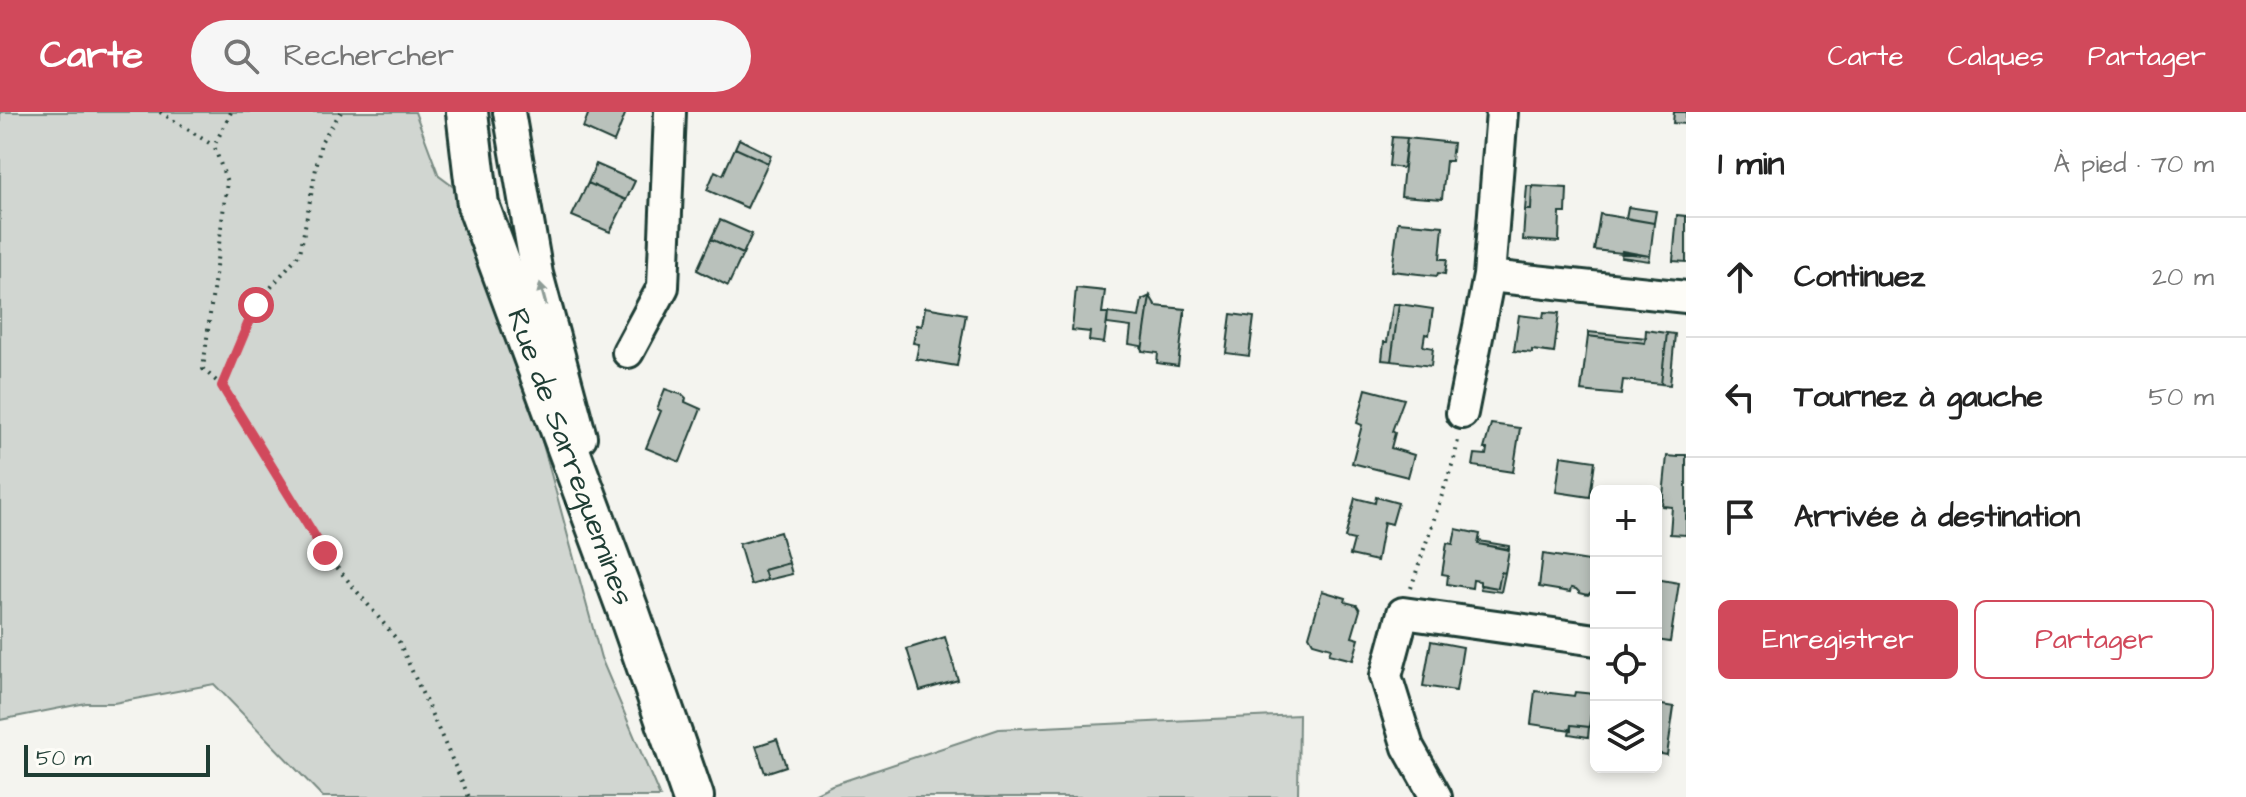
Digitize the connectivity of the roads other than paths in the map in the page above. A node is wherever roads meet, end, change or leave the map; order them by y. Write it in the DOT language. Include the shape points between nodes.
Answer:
graph roads {
  1 [pos="467,112"];
  2 [pos="509,112"];
  3 [pos="670,112"];
  4 [pos="1502,112"];
  5 [pos="1489,276"];
  6 [pos="1686,297"];
  7 [pos="628,352"];
  8 [pos="1462,413"];
  9 [pos="629,613"];
  10 [pos="1590,639"];
  11 [pos="693,797"];
  12 [pos="1436,797"];
  1 -- 9 [label="main road, Rue de Sarreguemines" via="478,205"];
  9 -- 2 [label="street, one-way" via="537,274"];
  3 -- 7 [label="street" via="663,287"];
  4 -- 5 [label="street"];
  5 -- 6 [label="street"];
  5 -- 8 [label="street"];
  9 -- 11 [label="main road, Rue de Sarreguemines"];
  10 -- 12 [label="street" via="1403,613 1386,676 1408,747"];
}
